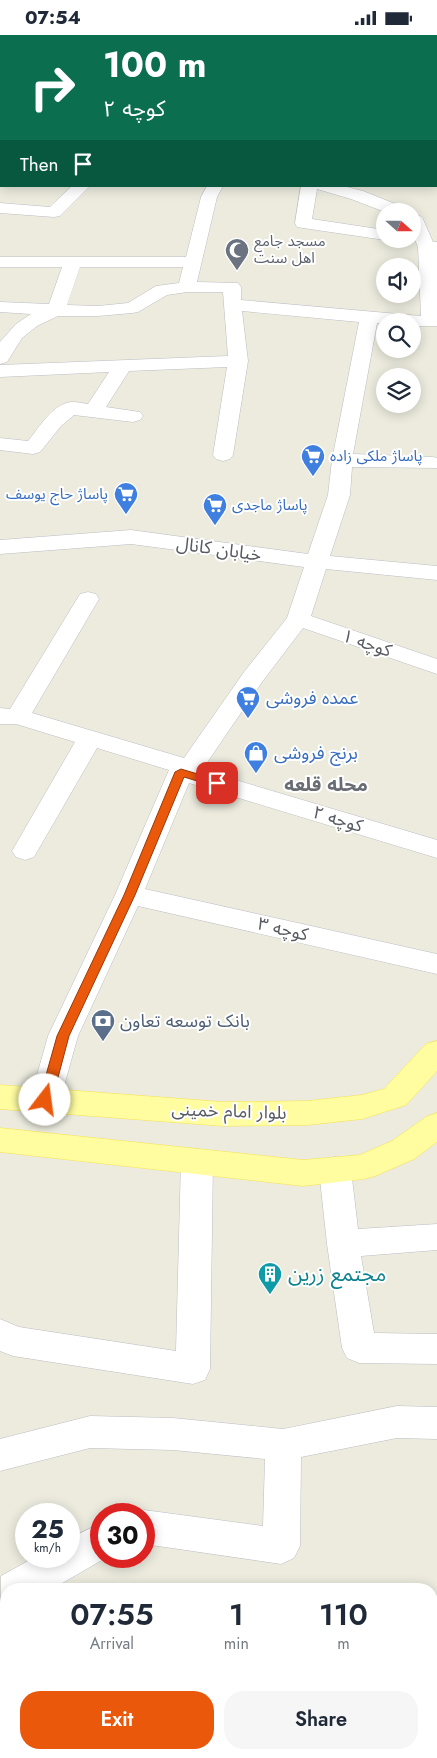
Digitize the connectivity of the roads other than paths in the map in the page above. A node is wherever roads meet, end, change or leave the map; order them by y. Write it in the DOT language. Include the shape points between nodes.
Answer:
graph roads {
  1 [pos="81,187"];
  2 [pos="214,187"];
  3 [pos="309,187"];
  4 [pos="327,187"];
  5 [pos="377,203"];
  6 [pos="0,208"];
  7 [pos="376,234"];
  8 [pos="425,244"];
  9 [pos="73,262"];
  10 [pos="193,262"];
  11 [pos="0,263"];
  12 [pos="188,287"];
  13 [pos="232,305"];
  14 [pos="0,307"];
  15 [pos="56,310"];
  16 [pos="369,317"];
  17 [pos="434,325"];
  18 [pos="0,329"];
  19 [pos="20,331"];
  20 [pos="0,337"];
  21 [pos="0,358"];
  22 [pos="238,361"];
  23 [pos="123,366"];
  24 [pos="0,371"];
  25 [pos="93,411"];
  26 [pos="133,416"];
  27 [pos="0,443"];
  28 [pos="223,455"];
  29 [pos="342,461"];
  30 [pos="436,461"];
  31 [pos="0,547"];
  32 [pos="317,562"];
  33 [pos="437,573"];
  34 [pos="88,599"];
  35 [pos="298,619"];
  36 [pos="437,667"];
  37 [pos="9,716"];
  38 [pos="90,738"];
  39 [pos="186,770"];
  40 [pos="437,849"];
  41 [pos="25,851"];
  42 [pos="129,895"];
  43 [pos="437,963"];
  44 [pos="437,1052"];
  45 [pos="0,1097"];
  46 [pos="45,1100"];
  47 [pos="437,1125"];
  48 [pos="0,1140"];
  49 [pos="197,1161"];
  50 [pos="335,1170"];
  51 [pos="437,1237"];
  52 [pos="342,1244"];
  53 [pos="0,1334"];
  54 [pos="437,1349"];
  55 [pos="437,1423"];
  56 [pos="283,1445"];
  57 [pos="0,1455"];
  58 [pos="155,1529"];
  59 [pos="90,1547"];
  60 [pos="26,1583"];
  1 -- 6 [label="street" via="54,212"];
  2 -- 10 [label="street"];
  3 -- 7 [label="street" via="303,223"];
  4 -- 5 [label="street"];
  8 -- 17 [label="street"];
  9 -- 10 [label="street"];
  9 -- 11 [label="street"];
  9 -- 15 [label="street"];
  10 -- 12 [label="street"];
  12 -- 13 [label="street" via="232,287"];
  12 -- 15 [label="street" via="162,290 132,308"];
  13 -- 16 [label="street"];
  13 -- 22 [label="street"];
  14 -- 15 [label="street"];
  15 -- 19 [label="street" via="38,317"];
  16 -- 17 [label="street"];
  16 -- 29 [label="street"];
  18 -- 19 [label="street"];
  19 -- 20 [label="street"];
  19 -- 21 [label="street" via="10,340"];
  22 -- 23 [label="street"];
  22 -- 28 [label="street"];
  23 -- 24 [label="street"];
  23 -- 25 [label="street"];
  25 -- 26 [label="street"];
  25 -- 27 [label="street" via="70,408 33,448"];
  29 -- 30 [label="street"];
  29 -- 32 [label="street" via="339,495"];
  31 -- 32 [label="street, خیابان کانال" via="132,537"];
  32 -- 33 [label="street, خیابان کانال"];
  32 -- 35 [label="street"];
  34 -- 37 [label="street"];
  35 -- 36 [label="street, کوچه ۱"];
  35 -- 39 [label="street"];
  37 -- 38 [label="street, کوچه ۲"];
  38 -- 39 [label="street, کوچه ۲"];
  38 -- 41 [label="street"];
  39 -- 40 [label="street, کوچه ۲"];
  39 -- 42 [label="street"];
  42 -- 43 [label="street, کوچه ۳"];
  42 -- 46 [label="street" via="63,1036"];
  44 -- 46 [label="main road, بلوار امام خمینی" via="395,1097 362,1107 307,1113 223,1114"];
  45 -- 46 [label="main road, بلوار امام خمینی"];
  47 -- 50 [label="main road" via="404,1150 364,1167"];
  48 -- 49 [label="main road"];
  49 -- 50 [label="main road" via="303,1173"];
  49 -- 53 [label="street" via="194,1369 13,1341"];
  50 -- 52 [label="street"];
  51 -- 52 [label="street"];
  52 -- 54 [label="street" via="358,1348"];
  55 -- 56 [label="street" via="396,1421"];
  56 -- 57 [label="street" via="173,1434 90,1432"];
  56 -- 58 [label="street" via="281,1546"];
  59 -- 60 [label="street"];
}
